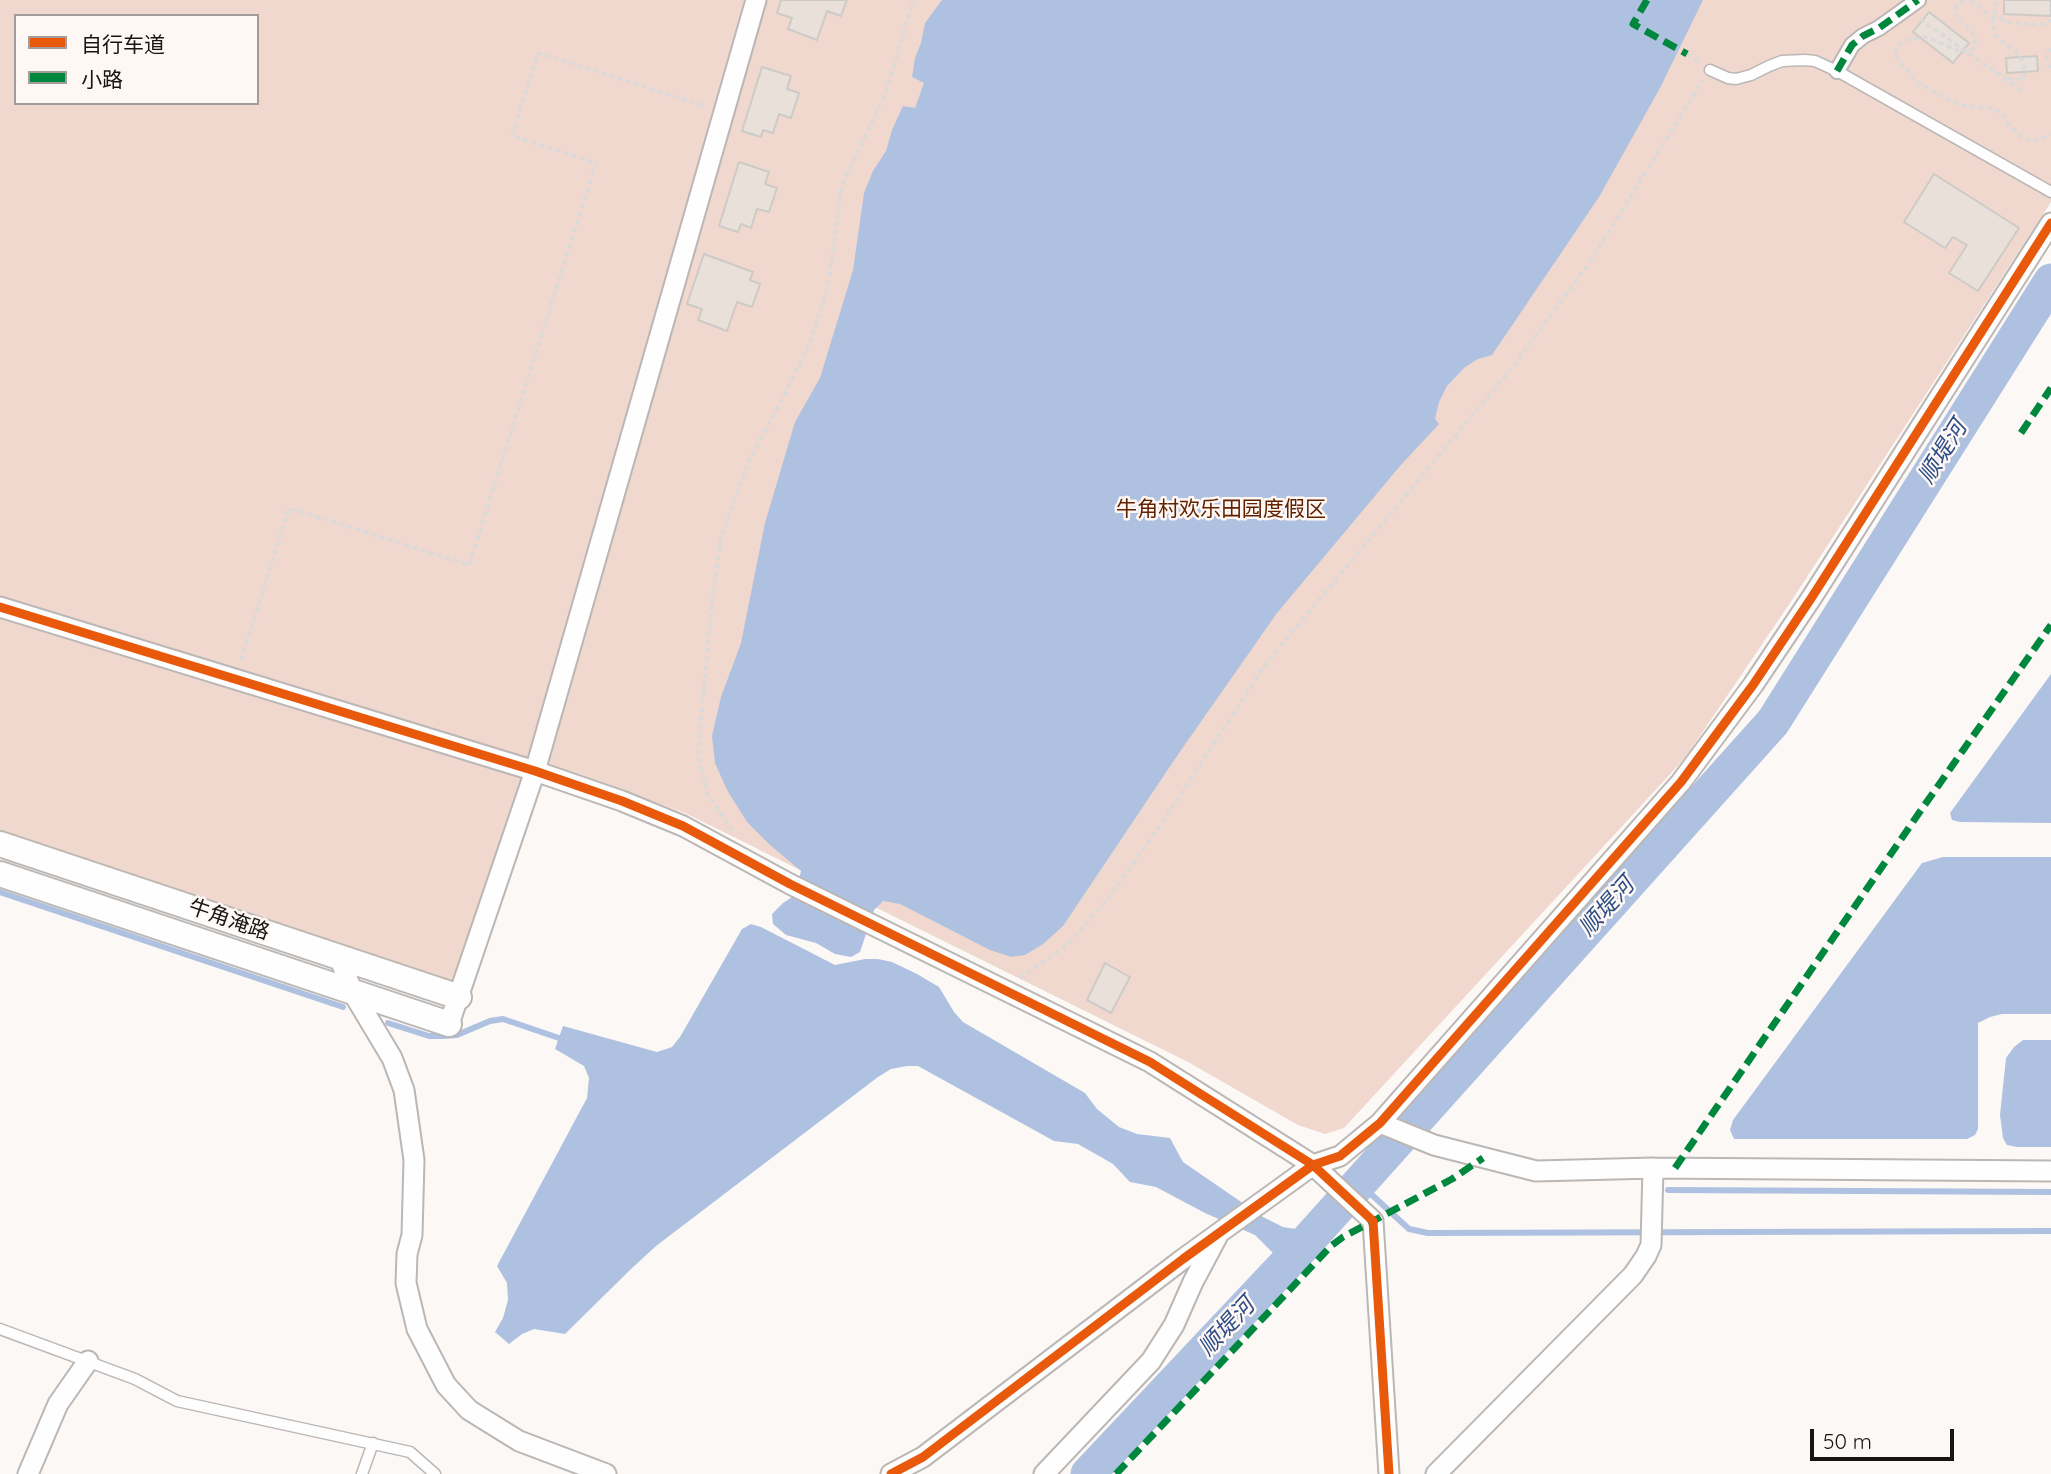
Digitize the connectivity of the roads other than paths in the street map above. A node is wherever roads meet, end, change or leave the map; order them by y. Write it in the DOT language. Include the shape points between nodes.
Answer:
graph roads {
  1 [pos="756,0"];
  2 [pos="1918,0"];
  3 [pos="1710,70"];
  4 [pos="1837,71"];
  5 [pos="2051,192"];
  6 [pos="2051,223"];
  7 [pos="0,607"];
  8 [pos="535,771"];
  9 [pos="0,844"];
  10 [pos="0,874"];
  11 [pos="339,957"];
  12 [pos="353,993"];
  13 [pos="459,997"];
  14 [pos="449,1024"];
  15 [pos="1381,1124"];
  16 [pos="1653,1168"];
  17 [pos="2051,1171"];
  18 [pos="1321,1172"];
  19 [pos="1220,1233"];
  20 [pos="0,1329"];
  21 [pos="88,1361"];
  22 [pos="373,1443"];
  23 [pos="28,1474"];
  24 [pos="362,1474"];
  25 [pos="435,1474"];
  26 [pos="605,1474"];
  27 [pos="891,1474"];
  28 [pos="1044,1474"];
  29 [pos="1389,1474"];
  30 [pos="1436,1474"];
  1 -- 8 [label="street"];
  2 -- 4 [label="street" via="1852,45"];
  3 -- 4 [label="lane" via="1728,78 1743,78 1782,61 1805,60"];
  4 -- 5 [label="lane"];
  6 -- 15 [label="street" via="1745,696 1681,782"];
  7 -- 8 [label="street"];
  8 -- 13 [label="street"];
  8 -- 18 [label="street" via="683,826 790,884 1150,1062"];
  9 -- 11 [label="street, 牛角淹路"];
  10 -- 12 [label="street, 牛角淹路"];
  11 -- 12 [label="street"];
  11 -- 13 [label="street, 牛角淹路"];
  12 -- 14 [label="street, 牛角淹路"];
  12 -- 26 [label="street" via="392,1058 404,1090 414,1160 406,1283 417,1329 446,1385 469,1410 519,1441"];
  13 -- 14 [label="street"];
  15 -- 16 [label="street" via="1434,1145 1536,1171"];
  15 -- 18 [label="street"];
  16 -- 17 [label="street"];
  16 -- 30 [label="street" via="1652,1236 1633,1275"];
  18 -- 19 [label="street"];
  18 -- 29 [label="street" via="1373,1221"];
  19 -- 27 [label="street" via="923,1457"];
  19 -- 28 [label="street" via="1151,1362"];
  20 -- 21 [label="lane"];
  21 -- 22 [label="lane" via="177,1401"];
  21 -- 23 [label="street" via="58,1404"];
  22 -- 24 [label="lane"];
  22 -- 25 [label="lane" via="410,1452"];
}
